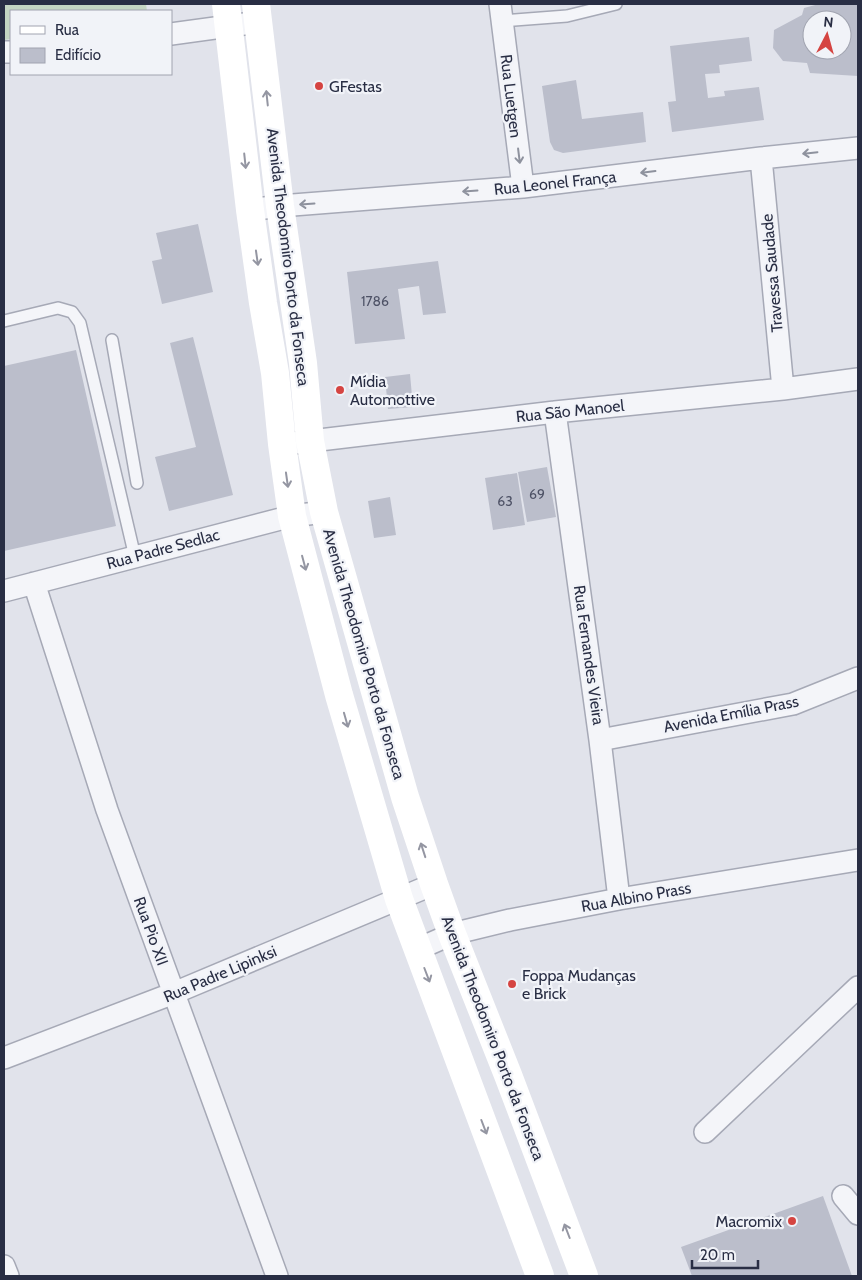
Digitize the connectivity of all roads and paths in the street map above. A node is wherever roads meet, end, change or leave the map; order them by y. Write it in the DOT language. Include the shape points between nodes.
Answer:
graph roads {
  1 [pos="616,4"];
  2 [pos="501,12"];
  3 [pos="258,13"];
  4 [pos="227,15"];
  5 [pos="172,34"];
  6 [pos="858,148"];
  7 [pos="761,158"];
  8 [pos="523,187"];
  9 [pos="280,206"];
  10 [pos="250,210"];
  11 [pos="278,300"];
  12 [pos="4,321"];
  13 [pos="112,340"];
  14 [pos="858,378"];
  15 [pos="782,389"];
  16 [pos="555,412"];
  17 [pos="310,441"];
  18 [pos="282,444"];
  19 [pos="137,483"];
  20 [pos="324,512"];
  21 [pos="292,516"];
  22 [pos="135,557"];
  23 [pos="34,583"];
  24 [pos="4,590"];
  25 [pos="858,678"];
  26 [pos="374,685"];
  27 [pos="339,694"];
  28 [pos="600,740"];
  29 [pos="406,797"];
  30 [pos="371,806"];
  31 [pos="858,860"];
  32 [pos="434,884"];
  33 [pos="399,899"];
  34 [pos="619,899"];
  35 [pos="452,934"];
  36 [pos="418,949"];
  37 [pos="858,987"];
  38 [pos="174,994"];
  39 [pos="4,1058"];
  40 [pos="705,1132"];
  41 [pos="843,1196"];
  42 [pos="858,1214"];
  43 [pos="4,1266"];
  44 [pos="578,1275"];
  45 [pos="8,1276"];
  46 [pos="277,1276"];
  47 [pos="540,1276"];
  1 -- 2 [label="lane" via="567,16"];
  2 -- 8 [label="street, Rua Luetgen, one-way"];
  3 -- 4 [label="street"];
  9 -- 3 [label="main road, Avenida Theodomiro Porto da Fonseca, one-way"];
  4 -- 5 [label="street"];
  4 -- 10 [label="main road, Avenida Theodomiro Porto da Fonseca, one-way"];
  6 -- 7 [label="street, Rua Leonel França, one-way"];
  7 -- 8 [label="street, Rua Leonel França, one-way"];
  7 -- 15 [label="street, Travessa Saudade"];
  8 -- 9 [label="street, Rua Leonel França, one-way"];
  9 -- 10 [label="street, Rua Leonel França"];
  9 -- 11 [label="main road, Avenida Theodomiro Porto da Fonseca"];
  10 -- 11 [label="main road, Avenida Theodomiro Porto da Fonseca, one-way"];
  11 -- 17 [label="main road, Avenida Theodomiro Porto da Fonseca" via="303,363"];
  11 -- 18 [label="main road, Avenida Theodomiro Porto da Fonseca" via="275,373"];
  12 -- 22 [label="lane" via="58,308 72,312 80,323"];
  13 -- 19 [label="lane"];
  14 -- 15 [label="street, Rua São Manoel"];
  15 -- 16 [label="street, Rua São Manoel"];
  16 -- 17 [label="street, Rua São Manoel"];
  16 -- 28 [label="street, Rua Fernandes Vieira"];
  17 -- 18 [label="street, Rua São Manoel"];
  17 -- 20 [label="main road, Avenida Theodomiro Porto da Fonseca"];
  18 -- 21 [label="main road, Avenida Theodomiro Porto da Fonseca, one-way"];
  20 -- 21 [label="street, Rua Padre Sedlac"];
  20 -- 26 [label="main road, Avenida Theodomiro Porto da Fonseca"];
  21 -- 22 [label="street, Rua Padre Sedlac"];
  21 -- 27 [label="main road, Avenida Theodomiro Porto da Fonseca, one-way"];
  22 -- 23 [label="street, Rua Padre Sedlac"];
  23 -- 24 [label="street, Rua Padre Sedlac"];
  23 -- 38 [label="street, Rua Pio XII" via="107,810"];
  25 -- 28 [label="street, Avenida Emília Prass" via="793,704"];
  26 -- 27 [label="main road"];
  26 -- 29 [label="main road, Avenida Theodomiro Porto da Fonseca"];
  27 -- 30 [label="main road, Avenida Theodomiro Porto da Fonseca, one-way"];
  28 -- 34 [label="street, Rua Fernandes Vieira"];
  29 -- 30 [label="main road"];
  32 -- 29 [label="main road, Avenida Theodomiro Porto da Fonseca, one-way"];
  30 -- 33 [label="main road, Avenida Theodomiro Porto da Fonseca"];
  31 -- 34 [label="street, Rua Albino Prass"];
  32 -- 33 [label="street, Rua Padre Lipinksi"];
  32 -- 35 [label="main road, Avenida Theodomiro Porto da Fonseca"];
  33 -- 36 [label="main road, Avenida Theodomiro Porto da Fonseca"];
  33 -- 38 [label="street, Rua Padre Lipinksi"];
  34 -- 35 [label="street, Rua Albino Prass"];
  35 -- 36 [label="street, Rua Albino Prass"];
  44 -- 35 [label="main road, Avenida Theodomiro Porto da Fonseca, one-way" via="511,1084"];
  36 -- 47 [label="main road, Avenida Theodomiro Porto da Fonseca, one-way"];
  37 -- 40 [label="street"];
  38 -- 39 [label="street, Rua Padre Lipinksi"];
  38 -- 46 [label="street, Rua Pio XII"];
  41 -- 42 [label="street"];
  43 -- 45 [label="street"];
}
